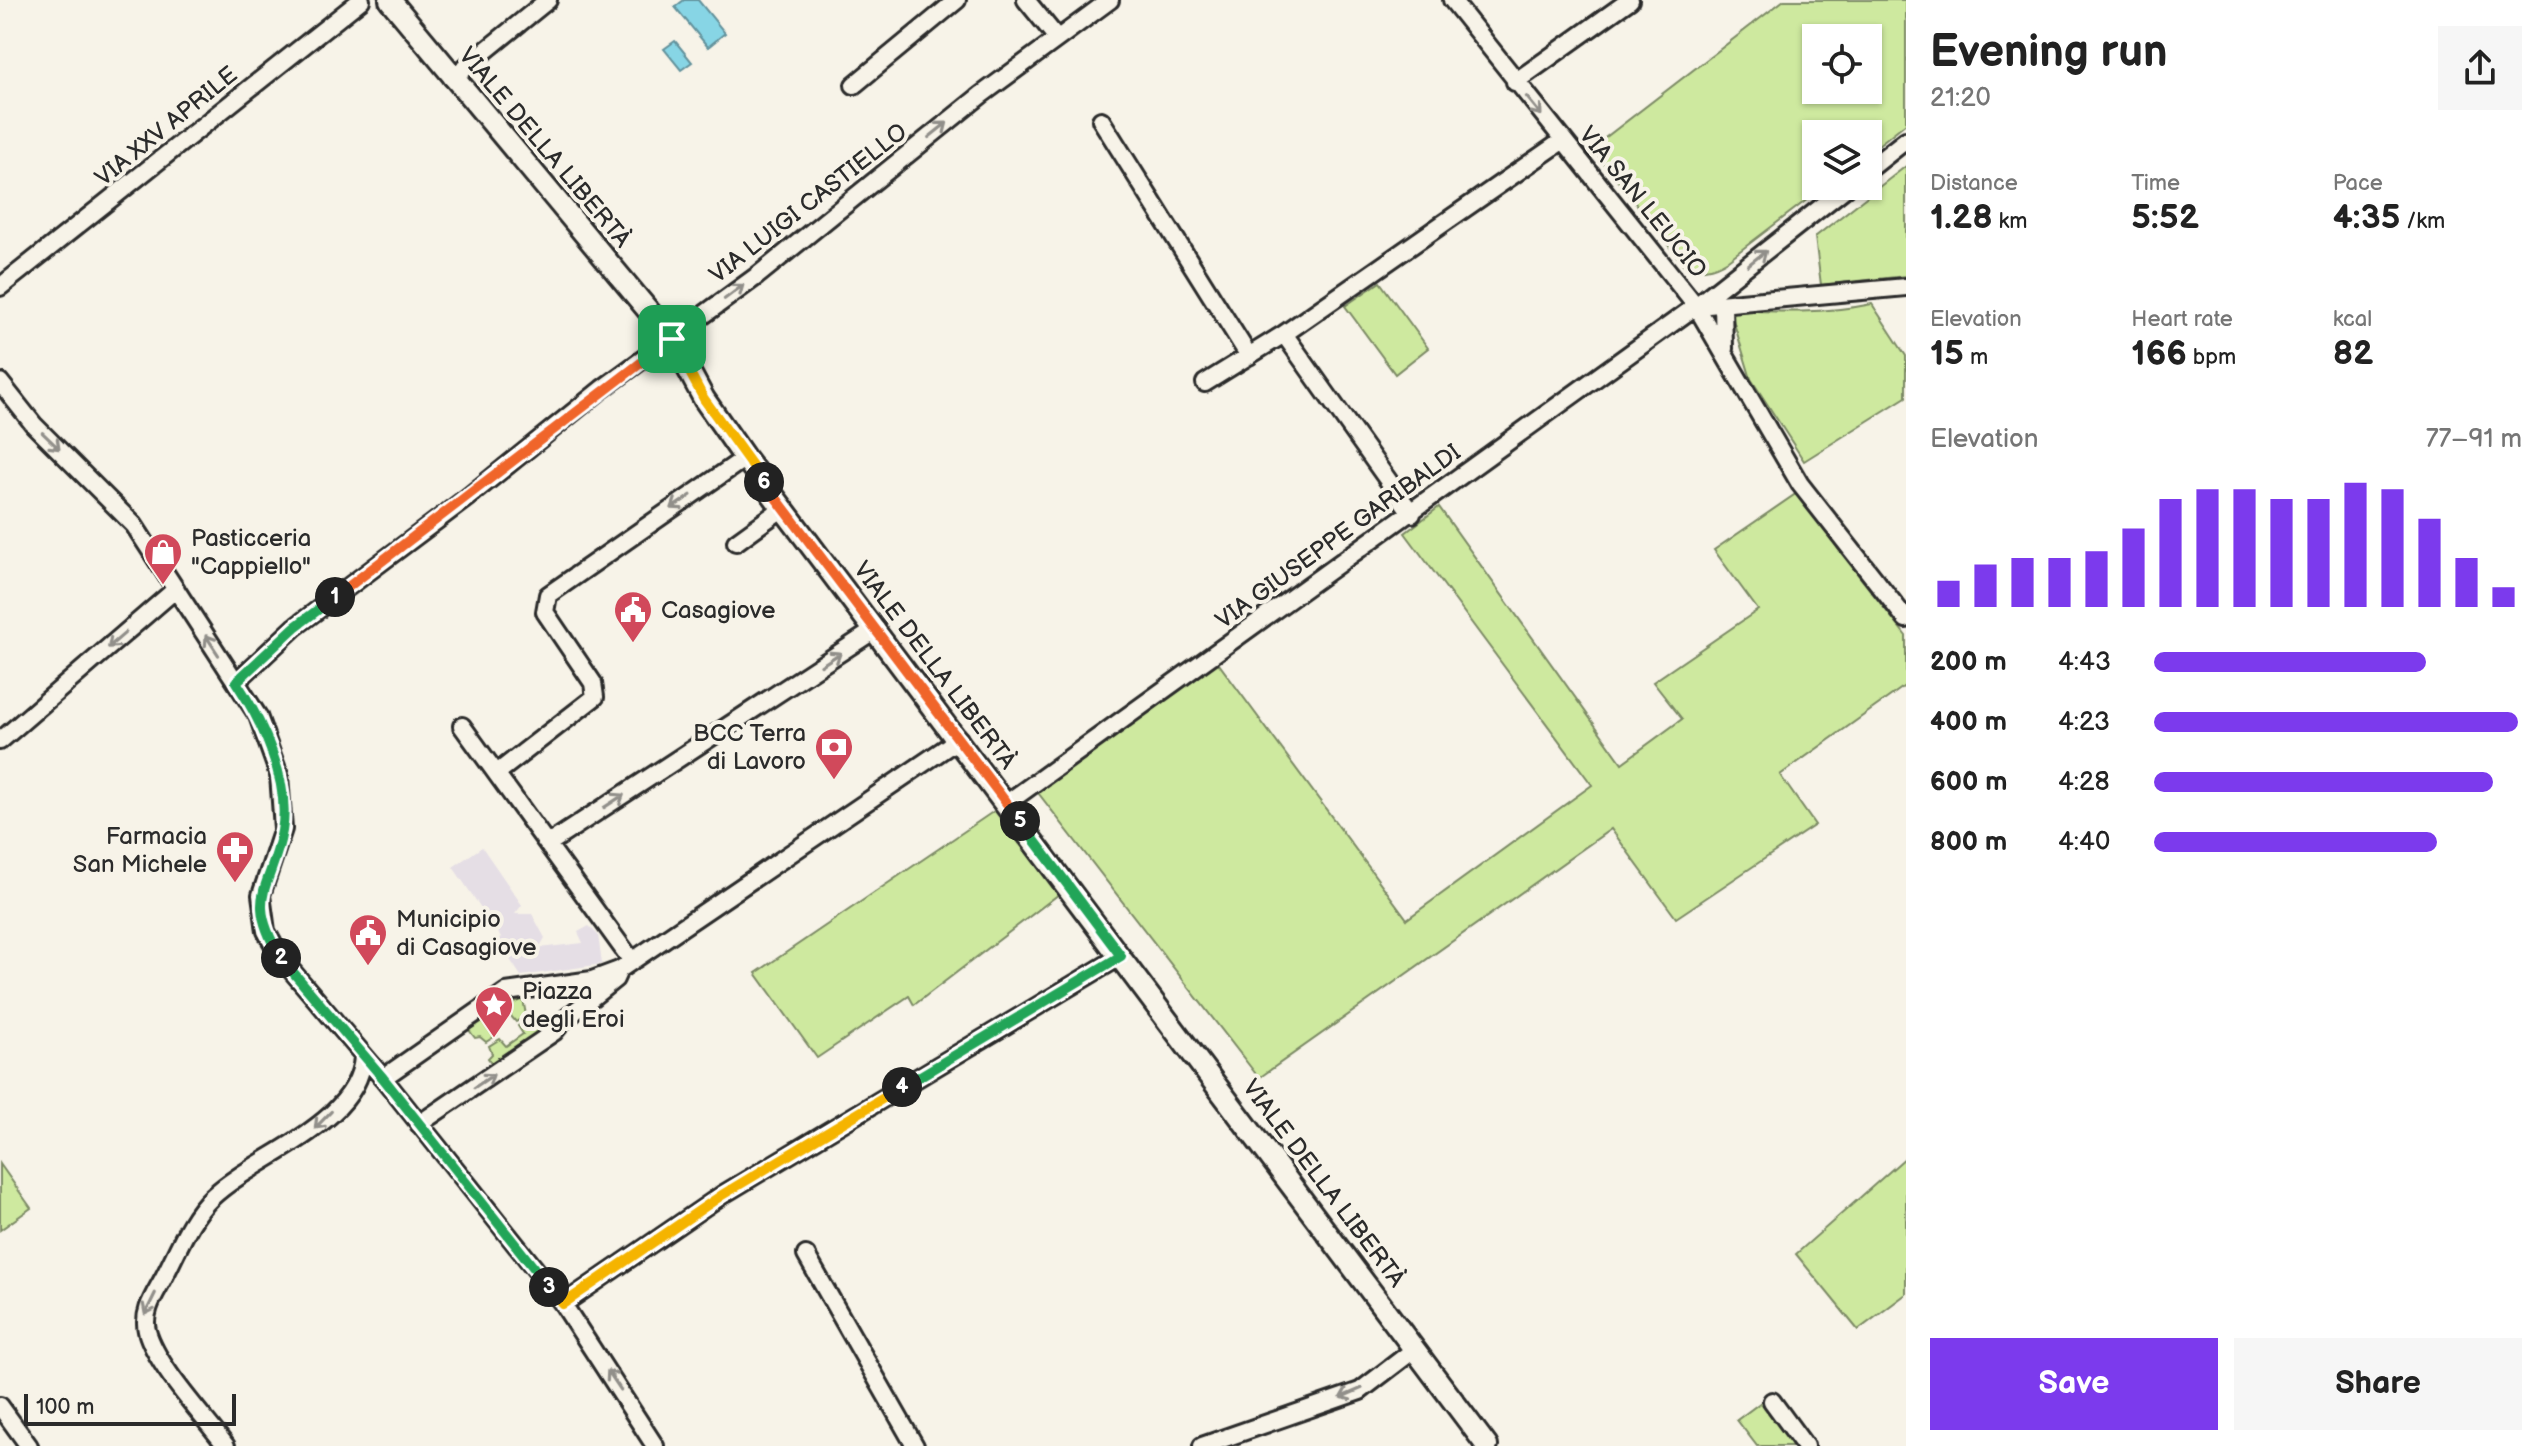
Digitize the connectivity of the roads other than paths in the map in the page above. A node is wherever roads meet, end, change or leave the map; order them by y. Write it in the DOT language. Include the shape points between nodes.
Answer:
graph roads {
  1 [pos="361,0"];
  2 [pos="390,0"];
  3 [pos="548,0"];
  4 [pos="957,0"];
  5 [pos="1026,0"];
  6 [pos="1110,0"];
  7 [pos="1452,0"];
  8 [pos="1629,0"];
  9 [pos="1057,38"];
  10 [pos="452,78"];
  11 [pos="1515,82"];
  12 [pos="854,85"];
  13 [pos="1101,120"];
  14 [pos="1906,140"];
  15 [pos="1562,141"];
  16 [pos="1882,159"];
  17 [pos="1830,200"];
  18 [pos="0,287"];
  19 [pos="1906,287"];
  20 [pos="1723,304"];
  21 [pos="1696,306"];
  22 [pos="1284,334"];
  23 [pos="672,339"];
  24 [pos="1724,350"];
  25 [pos="1249,356"];
  26 [pos="0,382"];
  27 [pos="1205,383"];
  28 [pos="745,458"];
  29 [pos="783,508"];
  30 [pos="1412,514"];
  31 [pos="736,542"];
  32 [pos="176,589"];
  33 [pos="1906,619"];
  34 [pos="876,629"];
  35 [pos="236,682"];
  36 [pos="462,726"];
  37 [pos="959,739"];
  38 [pos="0,741"];
  39 [pos="497,773"];
  40 [pos="1007,803"];
  41 [pos="548,844"];
  42 [pos="1121,956"];
  43 [pos="625,965"];
  44 [pos="363,1057"];
  45 [pos="383,1078"];
  46 [pos="419,1124"];
  47 [pos="806,1255"];
  48 [pos="563,1304"];
  49 [pos="1415,1349"];
  50 [pos="1772,1401"];
  51 [pos="0,1406"];
  52 [pos="29,1446"];
  53 [pos="226,1446"];
  54 [pos="655,1446"];
  55 [pos="915,1446"];
  56 [pos="1202,1446"];
  57 [pos="1487,1446"];
  58 [pos="1805,1446"];
  1 -- 18 [label="street, VIA XXV APRILE"];
  2 -- 10 [label="street, VIALE DELLA LIBERTÀ"];
  3 -- 10 [label="street"];
  4 -- 12 [label="street"];
  5 -- 9 [label="street"];
  6 -- 9 [label="street, VIA LUIGI CASTIELLO"];
  7 -- 11 [label="street, VIA SAN LEUCIO"];
  8 -- 11 [label="street"];
  23 -- 9 [label="street, VIA LUIGI CASTIELLO, one-way"];
  10 -- 23 [label="street, VIALE DELLA LIBERTÀ"];
  11 -- 15 [label="street, VIA SAN LEUCIO, one-way"];
  13 -- 25 [label="street"];
  14 -- 16 [label="street"];
  15 -- 21 [label="street, VIA SAN LEUCIO"];
  15 -- 22 [label="street"];
  21 -- 17 [label="street, VIA GIUSEPPE GARIBALDI, one-way"];
  19 -- 20 [label="street, VIA SAN LEUCIO"];
  20 -- 21 [label="street, VIA SAN LEUCIO"];
  20 -- 24 [label="street"];
  21 -- 24 [label="street"];
  21 -- 30 [label="street, VIA GIUSEPPE GARIBALDI"];
  22 -- 25 [label="street"];
  22 -- 30 [label="street"];
  23 -- 28 [label="street, VIALE DELLA LIBERTÀ" via="704,399"];
  23 -- 35 [label="street, VIA LUIGI CASTIELLO" via="295,627"];
  24 -- 33 [label="street" via="1800,484"];
  25 -- 27 [label="street"];
  26 -- 32 [label="street, one-way" via="34,425 134,525"];
  28 -- 29 [label="street, VIALE DELLA LIBERTÀ"];
  28 -- 39 [label="street, one-way" via="554,588 544,602 545,612 572,641 595,697"];
  29 -- 31 [label="street"];
  29 -- 34 [label="street, VIALE DELLA LIBERTÀ"];
  30 -- 40 [label="street, VIA GIUSEPPE GARIBALDI"];
  35 -- 32 [label="street, one-way"];
  32 -- 38 [label="street, one-way"];
  34 -- 37 [label="street, VIALE DELLA LIBERTÀ"];
  41 -- 34 [label="street, one-way"];
  35 -- 44 [label="street" via="258,716 279,775 283,829 261,895 266,931 280,957"];
  36 -- 39 [label="street"];
  37 -- 40 [label="street, VIALE DELLA LIBERTÀ"];
  37 -- 43 [label="street"];
  39 -- 41 [label="street"];
  40 -- 42 [label="street, VIALE DELLA LIBERTÀ"];
  41 -- 43 [label="street"];
  42 -- 48 [label="street" via="722,1195"];
  42 -- 49 [label="street, VIALE DELLA LIBERTÀ"];
  43 -- 45 [label="street" via="592,980 506,992"];
  46 -- 43 [label="street, one-way" via="554,1032"];
  44 -- 45 [label="street"];
  44 -- 53 [label="street, one-way" via="358,1084 313,1130 214,1195 196,1215 144,1316 161,1358"];
  45 -- 46 [label="street"];
  46 -- 48 [label="street"];
  47 -- 55 [label="street"];
  54 -- 48 [label="street, one-way"];
  49 -- 56 [label="street, one-way" via="1360,1391"];
  49 -- 57 [label="street, VIALE DELLA LIBERTÀ"];
  50 -- 58 [label="street"];
  51 -- 52 [label="street"];
}
